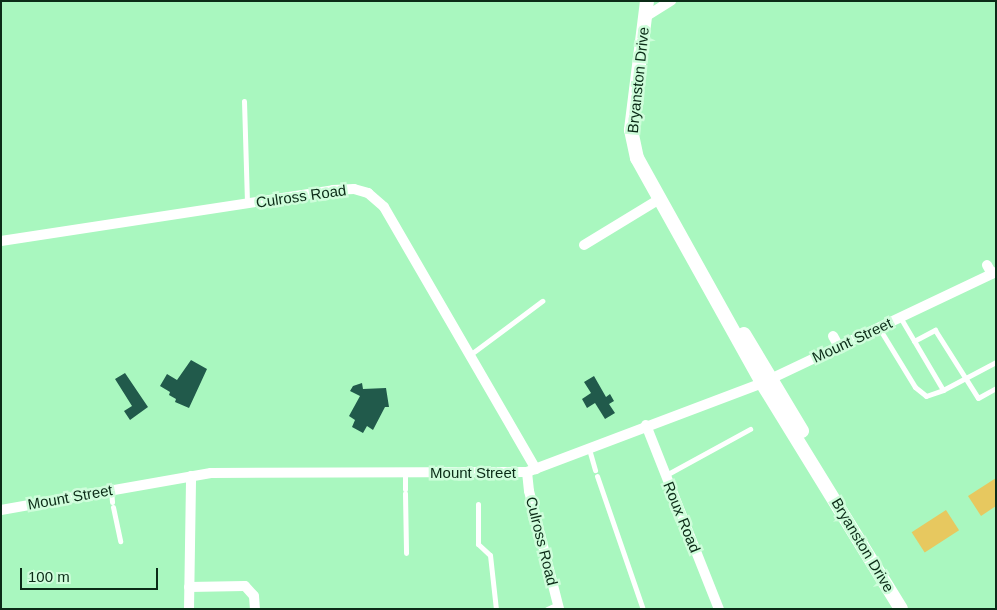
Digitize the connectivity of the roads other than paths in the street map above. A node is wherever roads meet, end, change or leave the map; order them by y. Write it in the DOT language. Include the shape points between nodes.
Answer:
graph roads {
  1 [pos="647,1"];
  2 [pos="671,1"];
  3 [pos="645,17"];
  4 [pos="244,100"];
  5 [pos="658,200"];
  6 [pos="247,204"];
  7 [pos="1,241"];
  8 [pos="584,245"];
  9 [pos="992,270"];
  10 [pos="542,301"];
  11 [pos="900,317"];
  12 [pos="879,328"];
  13 [pos="833,336"];
  14 [pos="914,341"];
  15 [pos="838,347"];
  16 [pos="471,354"];
  17 [pos="996,362"];
  18 [pos="967,380"];
  19 [pos="767,381"];
  20 [pos="996,388"];
  21 [pos="943,390"];
  22 [pos="646,426"];
  23 [pos="750,429"];
  24 [pos="588,447"];
  25 [pos="532,471"];
  26 [pos="406,472"];
  27 [pos="191,476"];
  28 [pos="666,476"];
  29 [pos="111,490"];
  30 [pos="478,504"];
  31 [pos="1,510"];
  32 [pos="120,541"];
  33 [pos="406,553"];
  34 [pos="189,587"];
  35 [pos="558,607"];
  36 [pos="642,607"];
  37 [pos="189,609"];
  38 [pos="255,609"];
  39 [pos="496,609"];
  40 [pos="547,609"];
  41 [pos="719,609"];
  42 [pos="901,609"];
  1 -- 3 [label="main road, Bryanston Drive"];
  2 -- 3 [label="street"];
  3 -- 5 [label="main road, Bryanston Drive" via="631,130 637,158"];
  4 -- 6 [label="lane"];
  5 -- 8 [label="street"];
  5 -- 19 [label="main road, Bryanston Drive" via="696,264 715,287"];
  6 -- 7 [label="street, Culross Road"];
  6 -- 16 [label="street, Culross Road" via="346,188 368,193 376,199"];
  9 -- 11 [label="street, Mount Street"];
  10 -- 16 [label="lane"];
  11 -- 12 [label="street, Mount Street"];
  11 -- 14 [label="lane"];
  12 -- 15 [label="street, Mount Street"];
  12 -- 21 [label="lane" via="915,386 926,396"];
  13 -- 15 [label="street"];
  14 -- 18 [label="lane" via="935,330"];
  14 -- 21 [label="lane"];
  15 -- 19 [label="street, Mount Street"];
  16 -- 25 [label="street, Culross Road"];
  17 -- 18 [label="lane"];
  18 -- 20 [label="lane" via="978,398"];
  18 -- 21 [label="lane"];
  19 -- 22 [label="street, Mount Street"];
  19 -- 42 [label="main road, Bryanston Drive"];
  22 -- 24 [label="street, Mount Street"];
  22 -- 28 [label="street, Roux Road"];
  23 -- 28 [label="lane"];
  24 -- 25 [label="street, Mount Street"];
  24 -- 36 [label="lane"];
  25 -- 26 [label="street, Mount Street"];
  25 -- 35 [label="street, Culross Road" via="529,491"];
  26 -- 27 [label="street, Mount Street"];
  26 -- 33 [label="lane"];
  27 -- 29 [label="street, Mount Street"];
  27 -- 34 [label="street"];
  28 -- 41 [label="street, Roux Road"];
  29 -- 31 [label="street, Mount Street"];
  29 -- 32 [label="lane"];
  30 -- 39 [label="lane" via="478,544 490,554"];
  34 -- 37 [label="street"];
  34 -- 38 [label="street" via="245,586 254,596"];
  35 -- 40 [label="lane"];
}
